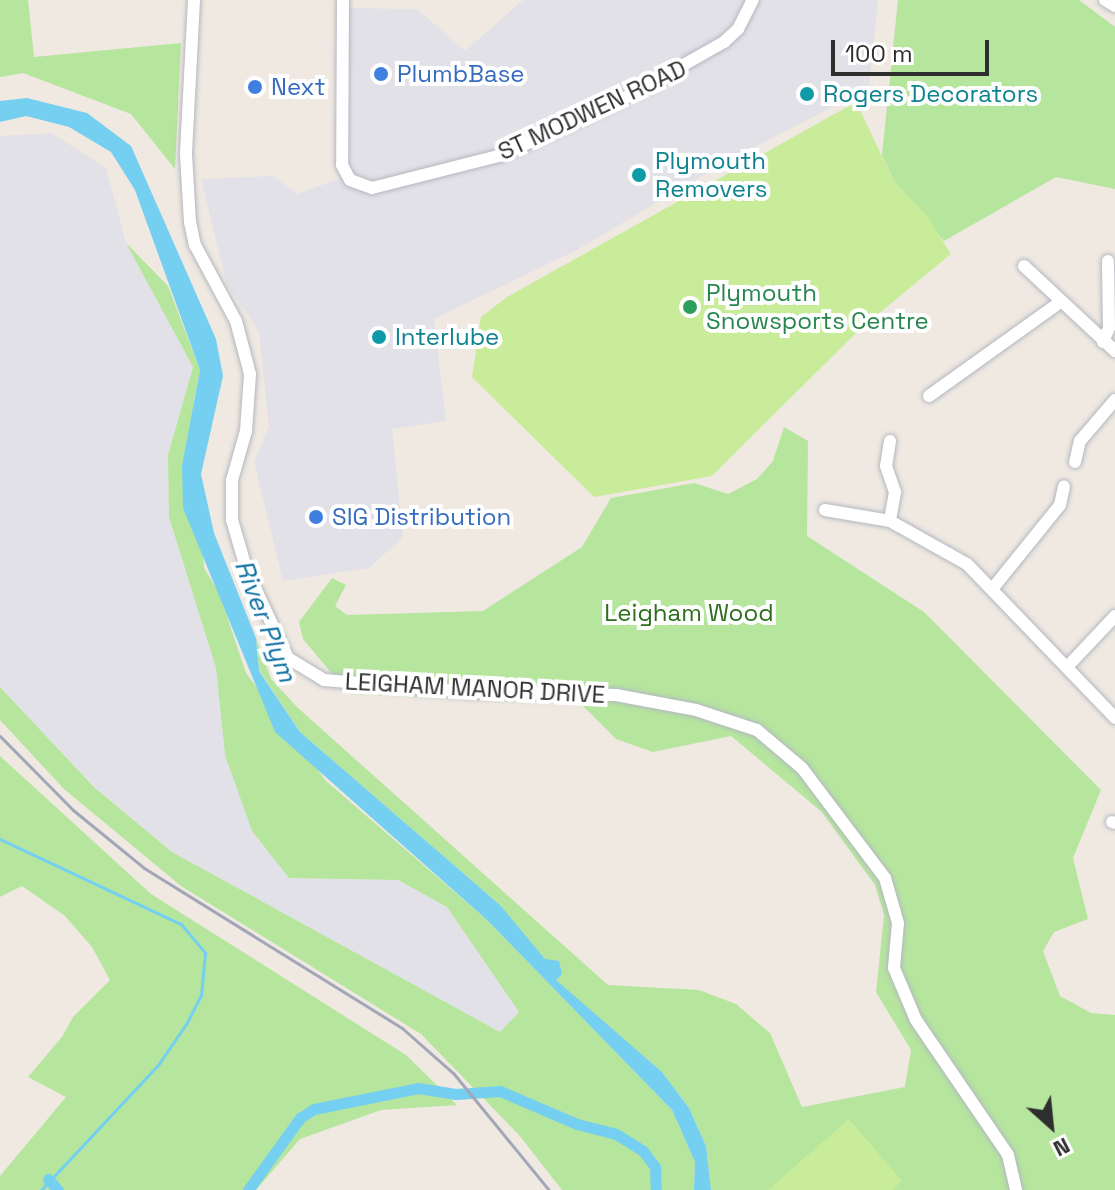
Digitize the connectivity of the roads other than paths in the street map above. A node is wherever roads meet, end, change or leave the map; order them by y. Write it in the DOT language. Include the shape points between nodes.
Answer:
graph roads {
  1 [pos="194,0"];
  2 [pos="343,0"];
  3 [pos="753,0"];
  4 [pos="1105,0"];
  5 [pos="1115,6"];
  6 [pos="1108,261"];
  7 [pos="1024,266"];
  8 [pos="1059,303"];
  9 [pos="1103,342"];
  10 [pos="1115,351"];
  11 [pos="929,396"];
  12 [pos="1115,400"];
  13 [pos="890,441"];
  14 [pos="1075,462"];
  15 [pos="1064,486"];
  16 [pos="825,510"];
  17 [pos="890,521"];
  18 [pos="993,588"];
  19 [pos="1115,616"];
  20 [pos="1067,667"];
  21 [pos="1115,718"];
  22 [pos="1016,1190"];
  1 -- 22 [label="street, LEIGHAM MANOR DRIVE" via="186,155 190,222 195,245 236,321 250,374 246,431 232,480 232,520 247,571 288,658 324,680 422,690 616,695 696,710 757,730 802,768 885,878 898,923 894,968 916,1020 1008,1155"];
  2 -- 3 [label="street, ST MODWEN ROAD" via="342,165 350,180 372,188 502,155 625,98 724,42"];
  4 -- 5 [label="street"];
  6 -- 9 [label="street" via="1109,328"];
  7 -- 8 [label="street"];
  8 -- 9 [label="street"];
  8 -- 11 [label="street"];
  9 -- 10 [label="street"];
  12 -- 14 [label="street" via="1080,441"];
  13 -- 17 [label="street" via="886,466 895,492"];
  15 -- 18 [label="street" via="1060,505"];
  16 -- 17 [label="street"];
  17 -- 18 [label="street" via="945,548"];
  18 -- 20 [label="street"];
  19 -- 20 [label="street"];
  20 -- 21 [label="street"];
}
